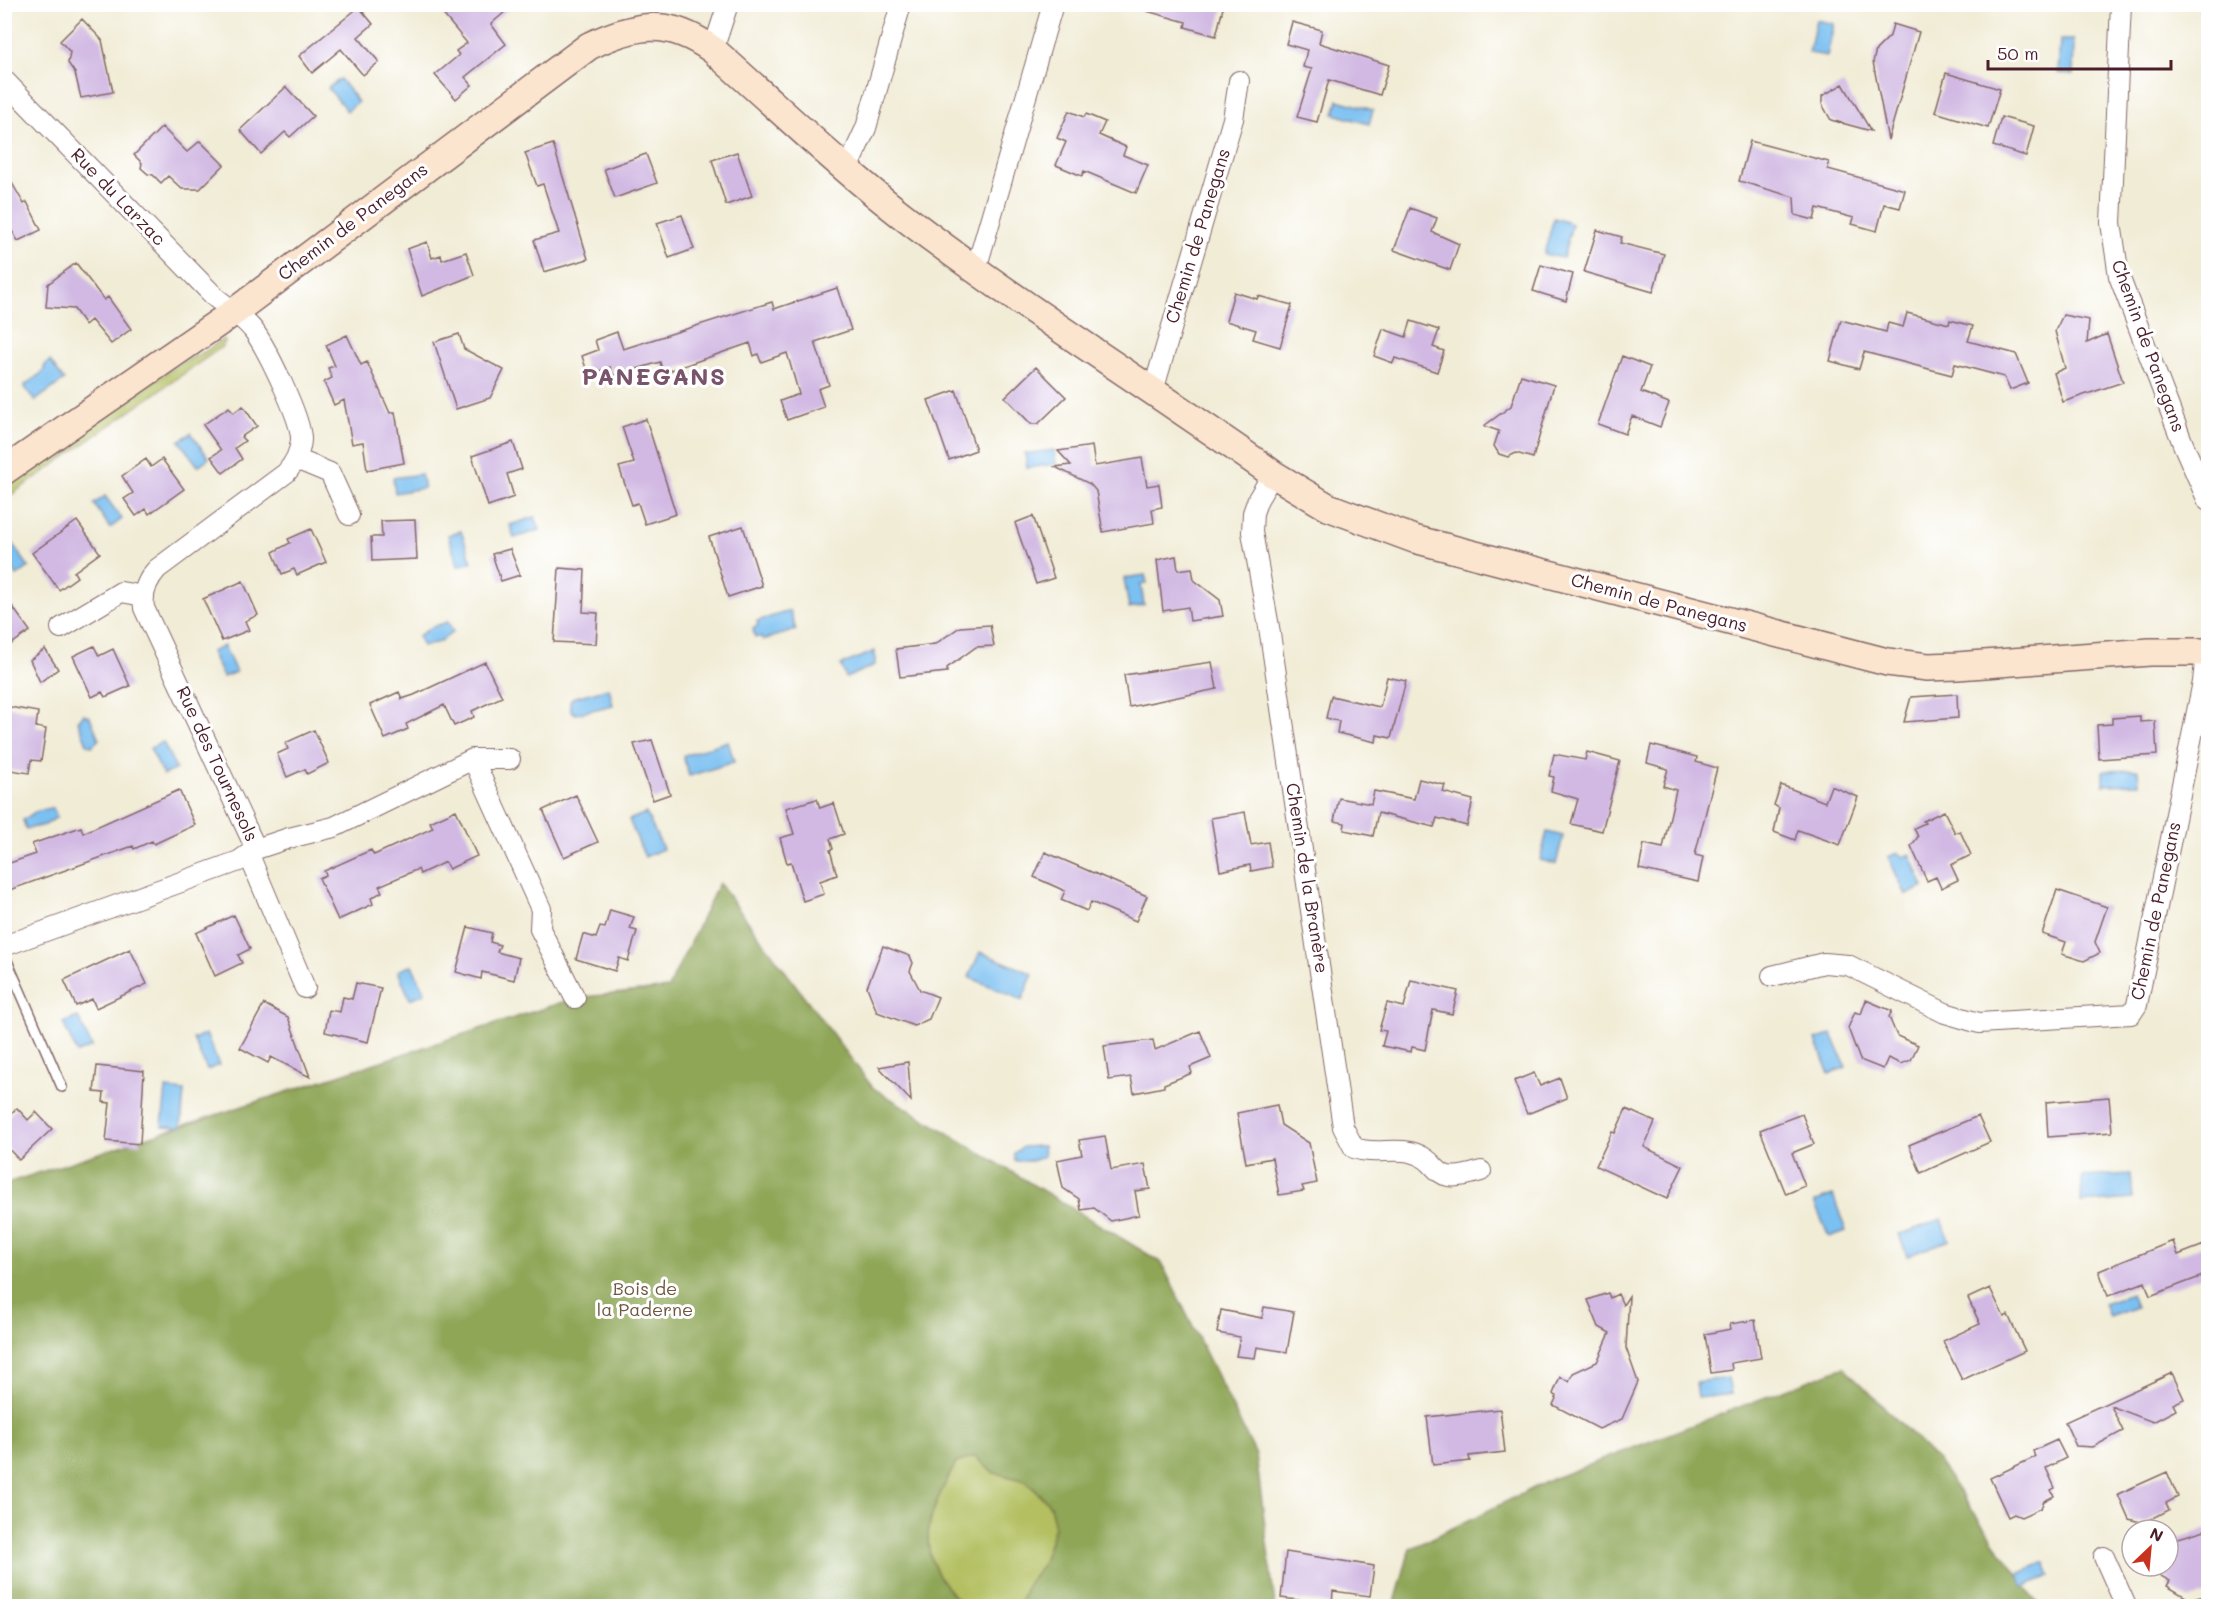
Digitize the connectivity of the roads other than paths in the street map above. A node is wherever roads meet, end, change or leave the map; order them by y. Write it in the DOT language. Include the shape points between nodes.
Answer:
graph roads {
  1 [pos="728,4"];
  2 [pos="901,4"];
  3 [pos="1053,4"];
  4 [pos="2121,4"];
  5 [pos="713,50"];
  6 [pos="4,80"];
  7 [pos="1239,81"];
  8 [pos="847,169"];
  9 [pos="976,269"];
  10 [pos="234,312"];
  11 [pos="1153,391"];
  12 [pos="296,459"];
  13 [pos="4,471"];
  14 [pos="1273,474"];
  15 [pos="2208,501"];
  16 [pos="349,515"];
  17 [pos="144,596"];
  18 [pos="61,628"];
  19 [pos="2207,652"];
  20 [pos="473,759"];
  21 [pos="510,759"];
  22 [pos="253,852"];
  23 [pos="4,946"];
  24 [pos="4,954"];
  25 [pos="1772,976"];
  26 [pos="306,988"];
  27 [pos="575,998"];
  28 [pos="62,1087"];
  29 [pos="1481,1171"];
  30 [pos="2104,1557"];
  31 [pos="2126,1606"];
  1 -- 5 [label="street"];
  2 -- 8 [label="street" via="866,128"];
  3 -- 9 [label="street"];
  4 -- 15 [label="street, Chemin de Panegans" via="2113,248 2119,276"];
  5 -- 8 [label="street, Chemin de Panegans"];
  5 -- 10 [label="street, Chemin de Panegans" via="692,35 656,27 617,32 589,46"];
  6 -- 10 [label="street, Rue du Larzac"];
  7 -- 11 [label="street, Chemin de Panegans" via="1233,118"];
  8 -- 9 [label="street, Chemin de Panegans"];
  9 -- 11 [label="street, Chemin de Panegans"];
  10 -- 12 [label="street" via="260,340 299,424 301,439"];
  10 -- 13 [label="street, Chemin de Panegans"];
  11 -- 14 [label="street, Chemin de Panegans"];
  12 -- 16 [label="street" via="330,473"];
  12 -- 17 [label="street" via="286,473 157,569 147,582"];
  14 -- 19 [label="street, Chemin de Panegans" via="1328,507 1414,539 1887,662 1928,667 2150,652"];
  14 -- 29 [label="street, Chemin de la Branère" via="1258,498 1252,532 1343,1127 1354,1148 1364,1152 1408,1152 1421,1156 1438,1173 1449,1177"];
  17 -- 18 [label="street" via="121,592"];
  17 -- 22 [label="street, Rue des Tournesols" via="144,608"];
  19 -- 25 [label="street, Chemin de Panegans" via="2137,1005 2131,1014 1973,1022 1945,1013 1848,965 1824,963"];
  20 -- 21 [label="street"];
  20 -- 22 [label="street" via="334,827"];
  20 -- 27 [label="street" via="541,909 540,929"];
  22 -- 23 [label="street, Rue des Tournesols" via="230,864"];
  22 -- 26 [label="street"];
  24 -- 28 [label="lane"];
  30 -- 31 [label="street"];
}
